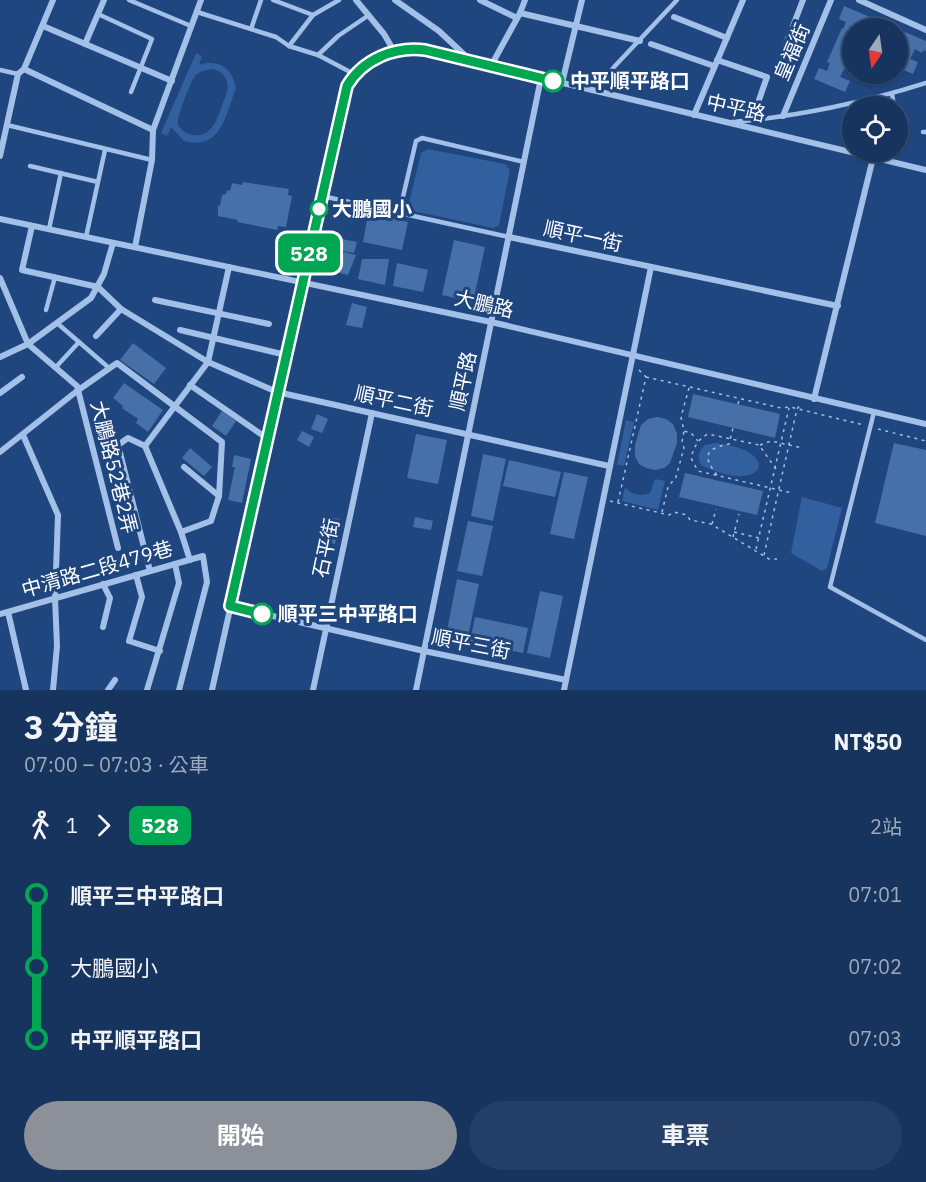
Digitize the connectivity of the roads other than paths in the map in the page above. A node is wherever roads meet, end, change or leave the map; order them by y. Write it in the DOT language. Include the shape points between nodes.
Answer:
graph roads {
  1 [pos="53,0"];
  2 [pos="104,0"];
  3 [pos="129,0"];
  4 [pos="201,0"];
  5 [pos="261,0"];
  6 [pos="273,0"];
  7 [pos="339,0"];
  8 [pos="357,0"];
  9 [pos="395,0"];
  10 [pos="480,0"];
  11 [pos="525,0"];
  12 [pos="582,0"];
  13 [pos="677,0"];
  14 [pos="742,0"];
  15 [pos="803,0"];
  16 [pos="831,0"];
  17 [pos="859,0"];
  18 [pos="197,12"];
  19 [pos="98,14"];
  20 [pos="313,15"];
  21 [pos="369,15"];
  22 [pos="519,15"];
  23 [pos="674,17"];
  24 [pos="926,21"];
  25 [pos="43,26"];
  26 [pos="191,26"];
  27 [pos="576,26"];
  28 [pos="251,29"];
  29 [pos="924,29"];
  30 [pos="726,38"];
  31 [pos="640,41"];
  32 [pos="85,44"];
  33 [pos="651,44"];
  34 [pos="289,46"];
  35 [pos="784,48"];
  36 [pos="394,51"];
  37 [pos="318,56"];
  38 [pos="471,60"];
  39 [pos="716,63"];
  40 [pos="491,66"];
  41 [pos="141,68"];
  42 [pos="0,70"];
  43 [pos="21,71"];
  44 [pos="354,74"];
  45 [pos="541,78"];
  46 [pos="172,81"];
  47 [pos="562,83"];
  48 [pos="926,83"];
  49 [pos="596,91"];
  50 [pos="131,92"];
  51 [pos="892,94"];
  52 [pos="694,115"];
  53 [pos="783,116"];
  54 [pos="752,120"];
  55 [pos="726,123"];
  56 [pos="7,125"];
  57 [pos="153,130"];
  58 [pos="105,150"];
  59 [pos="842,151"];
  60 [pos="0,156"];
  61 [pos="152,160"];
  62 [pos="524,162"];
  63 [pos="872,162"];
  64 [pos="891,162"];
  65 [pos="30,166"];
  66 [pos="926,170"];
  67 [pos="61,173"];
  68 [pos="98,182"];
  69 [pos="322,196"];
  70 [pos="399,214"];
  71 [pos="0,219"];
  72 [pos="32,226"];
  73 [pos="49,230"];
  74 [pos="86,237"];
  75 [pos="509,237"];
  76 [pos="113,243"];
  77 [pos="135,247"];
  78 [pos="229,267"];
  79 [pos="651,267"];
  80 [pos="55,277"];
  81 [pos="0,278"];
  82 [pos="302,282"];
  83 [pos="98,287"];
  84 [pos="155,300"];
  85 [pos="838,306"];
  86 [pos="121,309"];
  87 [pos="46,310"];
  88 [pos="219,314"];
  89 [pos="491,322"];
  90 [pos="57,323"];
  91 [pos="269,324"];
  92 [pos="180,330"];
  93 [pos="96,336"];
  94 [pos="213,338"];
  95 [pos="79,342"];
  96 [pos="28,344"];
  97 [pos="286,355"];
  98 [pos="632,356"];
  99 [pos="0,357"];
  100 [pos="208,362"];
  101 [pos="56,368"];
  102 [pos="109,368"];
  103 [pos="22,377"];
  104 [pos="190,385"];
  105 [pos="77,391"];
  106 [pos="278,392"];
  107 [pos="0,393"];
  108 [pos="814,399"];
  109 [pos="175,407"];
  110 [pos="874,412"];
  111 [pos="372,413"];
  112 [pos="926,424"];
  113 [pos="468,434"];
  114 [pos="22,435"];
  115 [pos="268,439"];
  116 [pos="145,446"];
  117 [pos="0,452"];
  118 [pos="609,466"];
  119 [pos="184,467"];
  120 [pos="219,496"];
  121 [pos="181,531"];
  122 [pos="118,548"];
  123 [pos="190,560"];
  124 [pos="175,564"];
  125 [pos="150,571"];
  126 [pos="136,575"];
  127 [pos="104,584"];
  128 [pos="55,598"];
  129 [pos="230,606"];
  130 [pos="8,612"];
  131 [pos="0,614"];
  132 [pos="103,627"];
  133 [pos="326,628"];
  134 [pos="926,640"];
  135 [pos="160,651"];
  136 [pos="424,651"];
  137 [pos="115,680"];
  138 [pos="566,680"];
  139 [pos="26,690"];
  140 [pos="53,690"];
  141 [pos="108,690"];
  142 [pos="147,690"];
  143 [pos="179,690"];
  144 [pos="212,690"];
  145 [pos="313,690"];
  146 [pos="416,690"];
  147 [pos="564,690"];
  1 -- 25 [label="street"];
  2 -- 19 [label="street"];
  3 -- 26 [label="lane"];
  4 -- 18 [label="street"];
  5 -- 28 [label="lane"];
  6 -- 20 [label="lane"];
  7 -- 20 [label="lane"];
  8 -- 21 [label="street"];
  9 -- 38 [label="street"];
  10 -- 22 [label="street"];
  11 -- 22 [label="street"];
  12 -- 27 [label="street"];
  13 -- 31 [label="lane"];
  14 -- 30 [label="street"];
  15 -- 35 [label="street"];
  16 -- 53 [label="street, 皇福街"];
  17 -- 29 [label="street"];
  18 -- 26 [label="street"];
  18 -- 28 [label="lane"];
  19 -- 32 [label="street"];
  19 -- 41 [label="lane" via="152,39"];
  20 -- 34 [label="lane"];
  21 -- 36 [label="street"];
  21 -- 37 [label="lane" via="338,36"];
  22 -- 27 [label="street"];
  22 -- 40 [label="street"];
  23 -- 30 [label="street"];
  24 -- 29 [label="street"];
  25 -- 32 [label="street"];
  25 -- 43 [label="street"];
  26 -- 46 [label="street"];
  27 -- 31 [label="street"];
  27 -- 47 [label="street"];
  28 -- 34 [label="lane"];
  30 -- 39 [label="street"];
  31 -- 49 [label="lane"];
  32 -- 41 [label="street"];
  33 -- 39 [label="street"];
  34 -- 37 [label="lane"];
  36 -- 38 [label="street, 中平路" via="416,49"];
  36 -- 44 [label="street, 中平路"];
  37 -- 44 [label="lane"];
  38 -- 40 [label="street, 中平路"];
  39 -- 52 [label="street"];
  39 -- 54 [label="street" via="767,77"];
  40 -- 45 [label="street, 中平路"];
  41 -- 46 [label="street"];
  41 -- 50 [label="lane"];
  42 -- 43 [label="lane"];
  43 -- 56 [label="street"];
  43 -- 57 [label="street"];
  44 -- 69 [label="street" via="345,93"];
  45 -- 47 [label="street, 中平路"];
  45 -- 62 [label="street, 順平路"];
  46 -- 57 [label="street"];
  47 -- 49 [label="street, 中平路"];
  48 -- 51 [label="lane"];
  49 -- 52 [label="street, 中平路"];
  51 -- 53 [label="lane"];
  52 -- 55 [label="street, 中平路"];
  53 -- 54 [label="lane"];
  54 -- 55 [label="lane"];
  55 -- 59 [label="street, 中平路"];
  56 -- 58 [label="lane"];
  56 -- 60 [label="street"];
  57 -- 61 [label="street"];
  58 -- 61 [label="lane"];
  58 -- 68 [label="lane"];
  61 -- 77 [label="street"];
  62 -- 70 [label="lane" via="422,138 416,141"];
  62 -- 75 [label="street, 順平路"];
  63 -- 85 [label="street"];
  64 -- 66 [label="street, 中平路"];
  65 -- 67 [label="lane"];
  67 -- 68 [label="lane"];
  67 -- 73 [label="lane"];
  68 -- 74 [label="lane"];
  69 -- 70 [label="lane, 順平一街"];
  69 -- 82 [label="street"];
  70 -- 75 [label="lane, 順平一街"];
  71 -- 72 [label="street, 大鵬路"];
  72 -- 73 [label="street, 大鵬路"];
  72 -- 80 [label="street" via="22,270"];
  73 -- 74 [label="street, 大鵬路"];
  74 -- 76 [label="street, 大鵬路"];
  75 -- 79 [label="street, 順平一街"];
  75 -- 89 [label="street, 順平路"];
  76 -- 77 [label="street, 大鵬路"];
  76 -- 83 [label="street"];
  77 -- 78 [label="street, 大鵬路"];
  78 -- 82 [label="street, 大鵬路"];
  78 -- 88 [label="street"];
  79 -- 85 [label="street, 順平一街"];
  79 -- 98 [label="street"];
  80 -- 83 [label="street"];
  80 -- 87 [label="lane"];
  81 -- 96 [label="street, 大鵬路52巷2弄"];
  82 -- 89 [label="street, 大鵬路"];
  82 -- 97 [label="street"];
  83 -- 86 [label="street, 順平二街"];
  83 -- 90 [label="street" via="91,298"];
  84 -- 88 [label="street"];
  85 -- 108 [label="street"];
  86 -- 93 [label="street"];
  86 -- 100 [label="street, 順平二街"];
  88 -- 91 [label="street"];
  88 -- 94 [label="street"];
  89 -- 98 [label="street, 大鵬路"];
  89 -- 113 [label="street, 順平路"];
  90 -- 95 [label="lane"];
  90 -- 96 [label="street"];
  92 -- 94 [label="street"];
  94 -- 97 [label="street"];
  94 -- 100 [label="street"];
  95 -- 101 [label="lane"];
  95 -- 102 [label="lane"];
  96 -- 99 [label="street"];
  96 -- 101 [label="street, 大鵬路52巷2弄"];
  97 -- 106 [label="street"];
  98 -- 108 [label="street, 大鵬路"];
  98 -- 118 [label="street"];
  100 -- 104 [label="street"];
  100 -- 106 [label="street, 順平二街"];
  101 -- 105 [label="street, 大鵬路52巷2弄" via="77,386"];
  102 -- 105 [label="street"];
  102 -- 109 [label="street" via="117,363"];
  103 -- 107 [label="street"];
  104 -- 109 [label="street"];
  104 -- 115 [label="street"];
  105 -- 114 [label="street"];
  105 -- 122 [label="street, 大鵬路52巷2弄"];
  106 -- 111 [label="street, 順平二街"];
  106 -- 115 [label="street"];
  108 -- 110 [label="street, 大鵬路"];
  109 -- 116 [label="street"];
  109 -- 120 [label="street" via="222,442"];
  110 -- 112 [label="street, 大鵬路"];
  110 -- 134 [label="lane" via="831,586"];
  111 -- 113 [label="street, 順平二街"];
  111 -- 133 [label="street, 石平街"];
  113 -- 118 [label="street, 順平二街"];
  113 -- 136 [label="street, 順平路"];
  114 -- 117 [label="street"];
  114 -- 128 [label="street" via="58,515"];
  115 -- 129 [label="street"];
  116 -- 121 [label="street"];
  116 -- 125 [label="street" via="128,438 118,445"];
  118 -- 138 [label="street"];
  119 -- 120 [label="street"];
  120 -- 121 [label="street" via="212,521"];
  121 -- 123 [label="street"];
  123 -- 124 [label="street, 中清路二段479巷"];
  123 -- 143 [label="street, 中清路二段479巷" via="203,556 207,582"];
  124 -- 125 [label="street, 中清路二段479巷"];
  124 -- 135 [label="street" via="179,583"];
  125 -- 126 [label="street, 中清路二段479巷"];
  126 -- 127 [label="street, 中清路二段479巷"];
  126 -- 135 [label="street" via="142,597 129,641"];
  127 -- 128 [label="street, 中清路二段479巷"];
  127 -- 132 [label="street" via="110,598"];
  128 -- 130 [label="street, 中清路二段479巷"];
  128 -- 140 [label="street" via="57,646"];
  129 -- 133 [label="street, 順平三街"];
  129 -- 144 [label="street"];
  130 -- 131 [label="street, 中清路二段479巷"];
  130 -- 139 [label="street"];
  133 -- 136 [label="street, 順平三街"];
  133 -- 145 [label="street, 石平街"];
  135 -- 142 [label="street"];
  136 -- 138 [label="street, 順平三街"];
  136 -- 146 [label="street, 順平路"];
  137 -- 141 [label="street"];
  138 -- 147 [label="street"];
}
